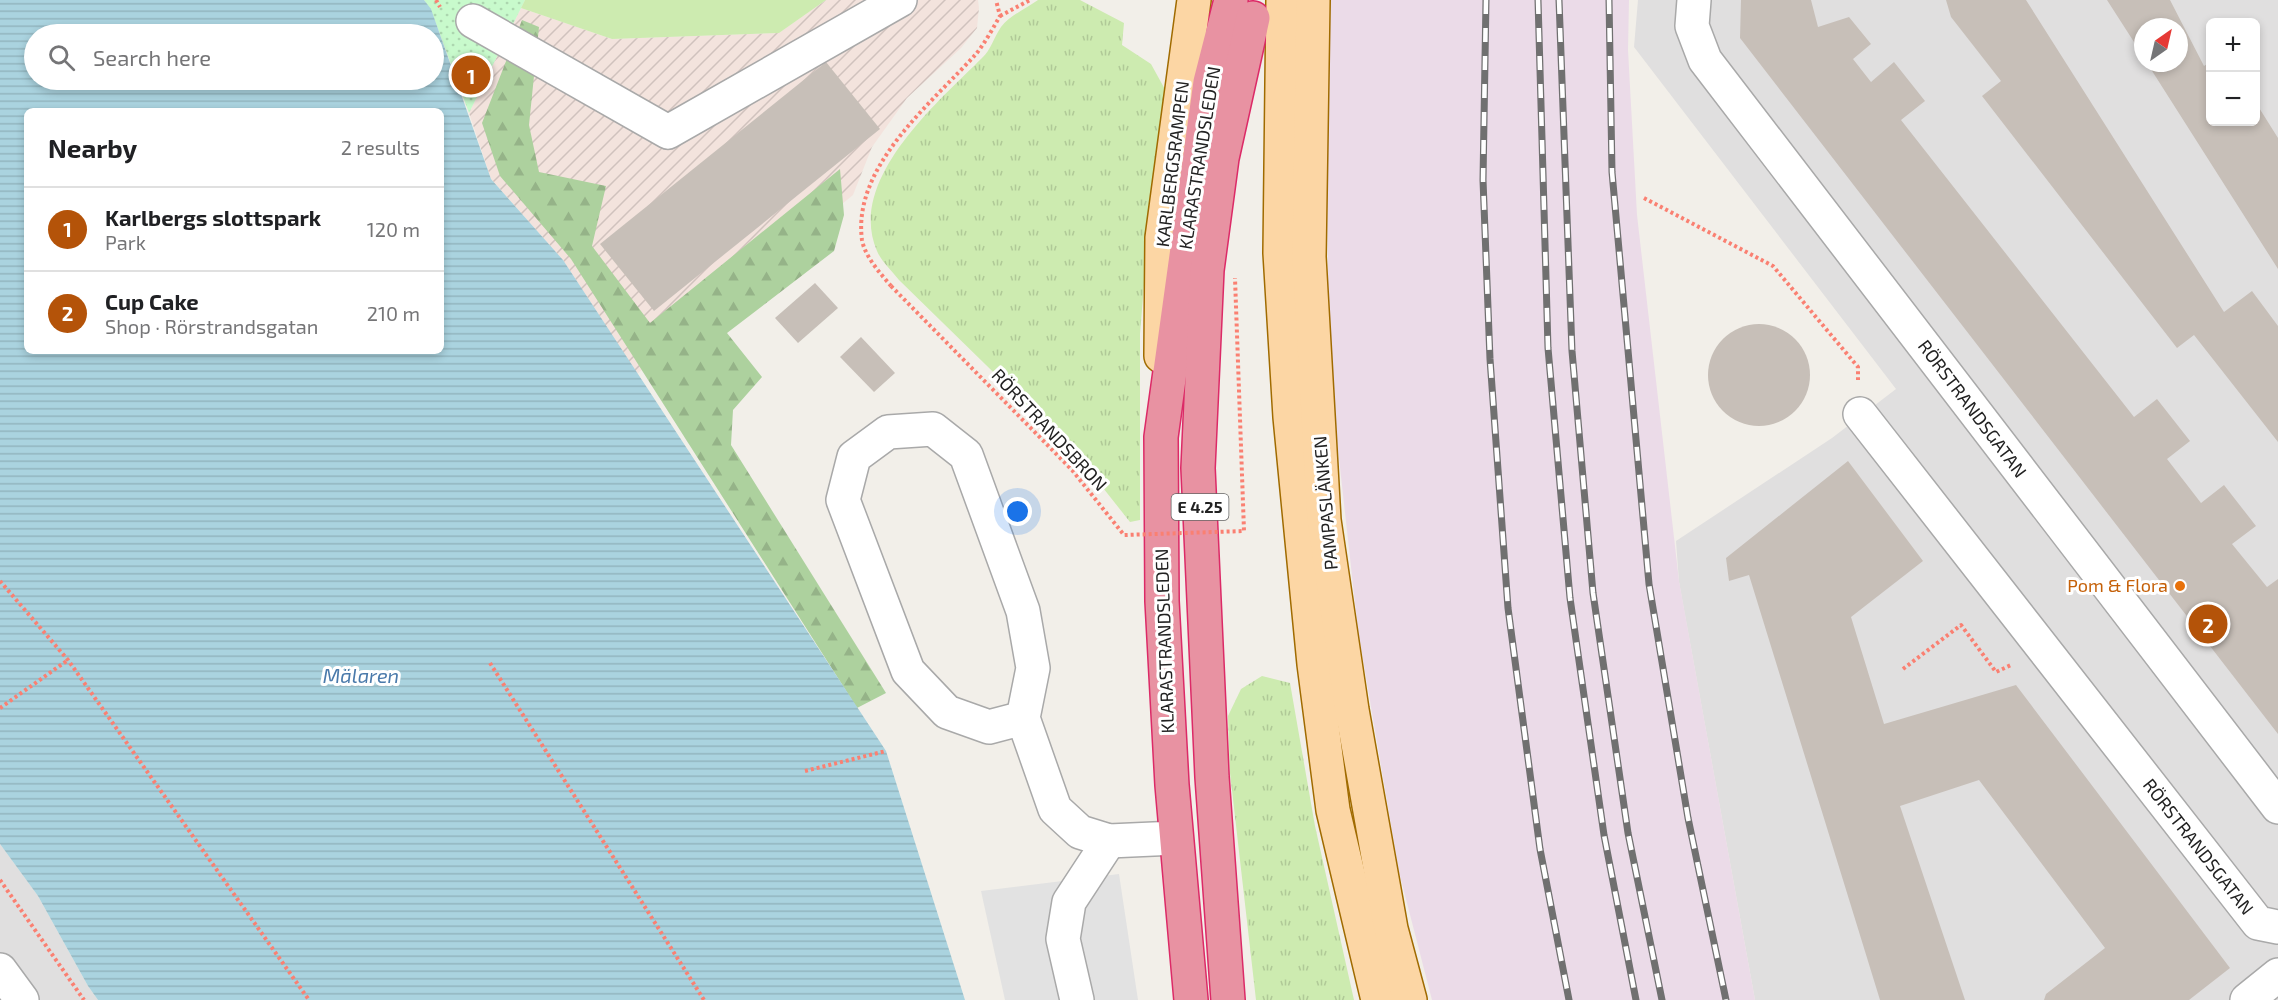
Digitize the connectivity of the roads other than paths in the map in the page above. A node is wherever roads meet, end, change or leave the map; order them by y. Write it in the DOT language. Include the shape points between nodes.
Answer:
graph roads {
  1 [pos="900,0"];
  2 [pos="1194,0"];
  3 [pos="1283,0"];
  4 [pos="1314,0"];
  5 [pos="1694,0"];
  6 [pos="1242,9"];
  7 [pos="473,21"];
  8 [pos="1860,414"];
  9 [pos="1161,437"];
  10 [pos="1023,718"];
  11 [pos="2278,807"];
  12 [pos="1176,838"];
  13 [pos="1109,842"];
  14 [pos="2278,927"];
  15 [pos="0,970"];
  16 [pos="2278,975"];
  17 [pos="21,1000"];
  18 [pos="1077,1000"];
  19 [pos="1191,1000"];
  20 [pos="1228,1000"];
  21 [pos="1377,1000"];
  22 [pos="1410,1000"];
  23 [pos="2247,1000"];
  1 -- 7 [label="street" via="668,132"];
  2 -- 9 [label="main road, KARLBERGSRAMPEN" via="1162,238"];
  3 -- 21 [label="main road, PAMPASLÄNKEN" via="1280,253 1290,417 1314,664 1333,810"];
  4 -- 22 [label="main road, PAMPASLÄNKEN" via="1309,257 1324,520 1354,722 1391,929"];
  5 -- 11 [label="street, RÖRSTRANDSGATAN" via="1692,26 1705,60"];
  6 -- 9 [label="highway, KLARASTRANDSLEDEN / E 4.25" via="1210,82"];
  6 -- 20 [label="highway, KLARASTRANDSLEDEN / E 4.25" via="1207,270 1198,468 1212,777"];
  8 -- 14 [label="street, RÖRSTRANDSGATAN" via="2258,923"];
  9 -- 12 [label="highway, KLARASTRANDSLEDEN / E 4.25" via="1162,601"];
  10 -- 10 [label="street" via="1033,668 1023,611 966,455 933,429 888,432 854,457 843,500 908,671 947,712 989,727"];
  10 -- 13 [label="street" via="1055,809 1080,832"];
  12 -- 13 [label="street"];
  12 -- 19 [label="highway, KLARASTRANDSLEDEN / E 4.25"];
  13 -- 18 [label="street" via="1069,902 1063,939"];
  15 -- 17 [label="street"];
  16 -- 23 [label="street"];
}
